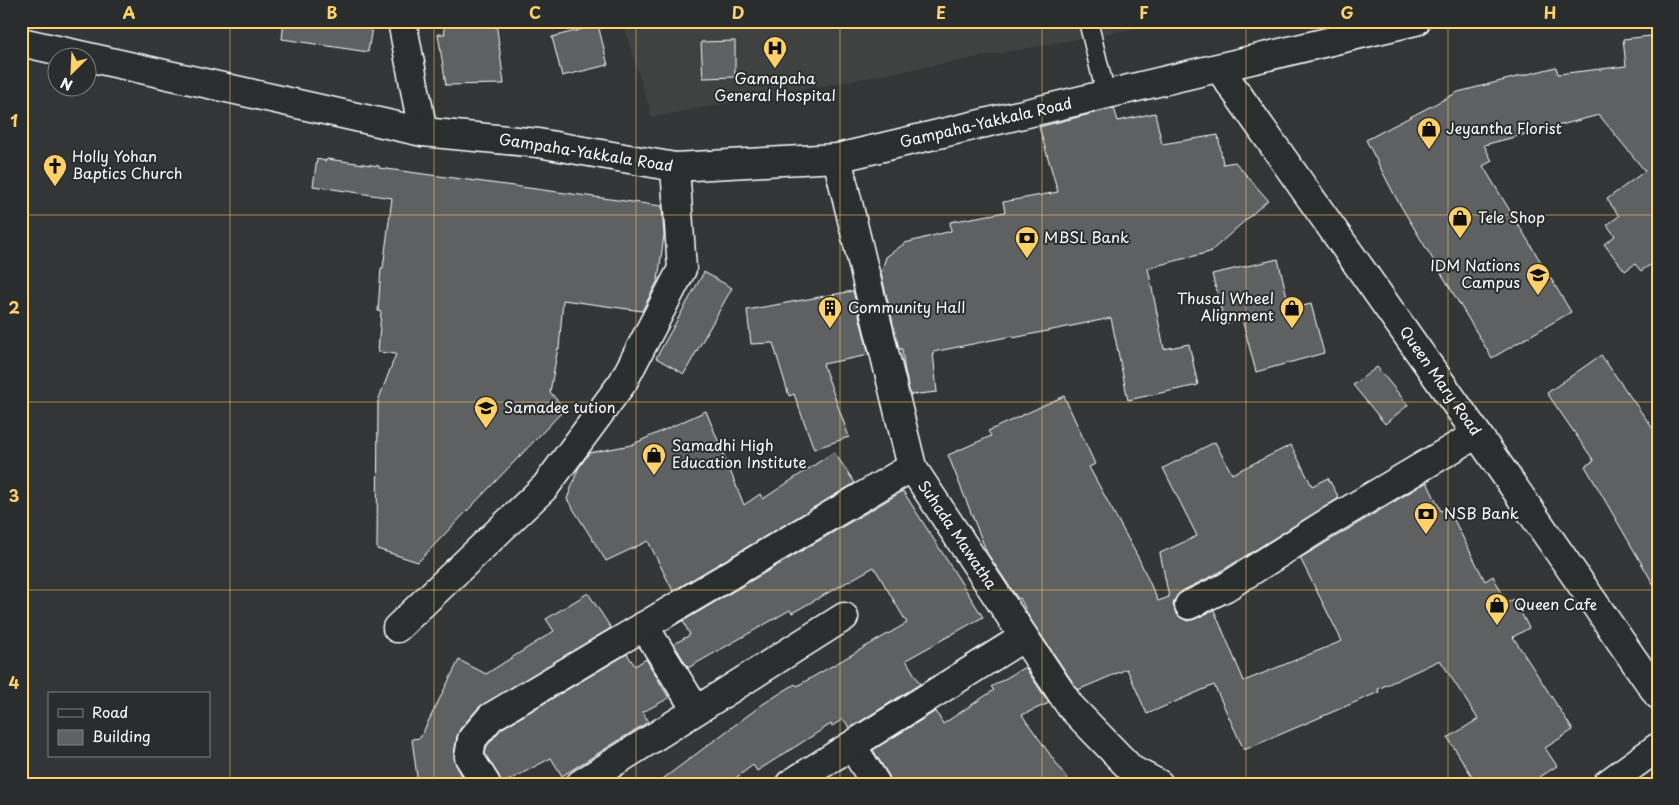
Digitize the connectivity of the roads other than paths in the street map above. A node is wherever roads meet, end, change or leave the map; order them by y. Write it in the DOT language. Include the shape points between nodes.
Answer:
graph roads {
  1 [pos="402,21"];
  2 [pos="1088,21"];
  3 [pos="1416,21"];
  4 [pos="21,42"];
  5 [pos="1219,68"];
  6 [pos="1106,95"];
  7 [pos="423,132"];
  8 [pos="837,158"];
  9 [pos="675,167"];
  10 [pos="1477,434"];
  11 [pos="912,467"];
  12 [pos="1189,605"];
  13 [pos="844,617"];
  14 [pos="644,626"];
  15 [pos="397,628"];
  16 [pos="1024,637"];
  17 [pos="1658,695"];
  18 [pos="696,710"];
  19 [pos="852,746"];
  20 [pos="1658,746"];
  21 [pos="486,784"];
  22 [pos="580,784"];
  23 [pos="790,784"];
  24 [pos="876,784"];
  25 [pos="1159,784"];
  26 [pos="1607,784"];
  1 -- 7 [label="main road"];
  2 -- 6 [label="lane"];
  3 -- 5 [label="main road, Gampaha-Yakkala Road"];
  4 -- 7 [label="main road, Gampaha-Yakkala Road"];
  5 -- 6 [label="main road, Gampaha-Yakkala Road"];
  5 -- 10 [label="main road, Queen Mary Road"];
  6 -- 8 [label="main road, Gampaha-Yakkala Road"];
  7 -- 9 [label="main road, Gampaha-Yakkala Road" via="538,143"];
  8 -- 9 [label="main road, Gampaha-Yakkala Road"];
  8 -- 11 [label="main road, Suhada Mawatha"];
  9 -- 15 [label="main road" via="682,269 623,382 545,487"];
  10 -- 12 [label="main road" via="1226,587"];
  10 -- 17 [label="main road, Queen Mary Road"];
  11 -- 14 [label="main road"];
  11 -- 16 [label="main road, Suhada Mawatha"];
  13 -- 18 [label="main road"];
  14 -- 18 [label="main road"];
  14 -- 21 [label="main road" via="491,717 472,739 469,757"];
  16 -- 19 [label="main road"];
  16 -- 25 [label="main road, Suhada Mawatha" via="1070,706 1132,770"];
  18 -- 22 [label="main road"];
  19 -- 23 [label="main road"];
  19 -- 24 [label="main road"];
  20 -- 26 [label="main road"];
}
